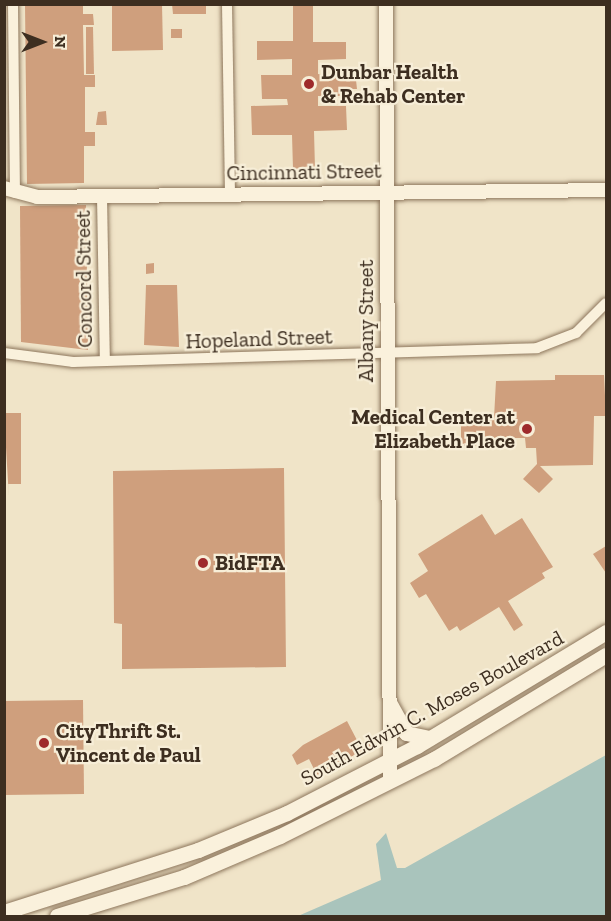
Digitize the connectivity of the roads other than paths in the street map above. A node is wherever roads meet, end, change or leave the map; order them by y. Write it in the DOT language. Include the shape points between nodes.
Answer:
graph roads {
  1 [pos="13,4"];
  2 [pos="227,4"];
  3 [pos="386,4"];
  4 [pos="10,190"];
  5 [pos="606,190"];
  6 [pos="386,192"];
  7 [pos="230,194"];
  8 [pos="102,196"];
  9 [pos="606,303"];
  10 [pos="4,353"];
  11 [pos="388,355"];
  12 [pos="105,361"];
  13 [pos="606,632"];
  14 [pos="606,655"];
  15 [pos="390,704"];
  16 [pos="429,738"];
  17 [pos="390,760"];
  18 [pos="390,781"];
  19 [pos="4,912"];
  20 [pos="57,916"];
  1 -- 4 [label="street"];
  2 -- 7 [label="street"];
  3 -- 6 [label="street, Albany Street"];
  4 -- 8 [label="street, Cincinnati Street"];
  5 -- 6 [label="street, Cincinnati Street"];
  6 -- 7 [label="street, Cincinnati Street"];
  6 -- 11 [label="street, Albany Street"];
  7 -- 8 [label="street, Cincinnati Street"];
  8 -- 12 [label="street, Concord Street"];
  9 -- 11 [label="street, Hopeland Street" via="560,343"];
  10 -- 12 [label="street, Hopeland Street" via="58,362"];
  11 -- 12 [label="street, Hopeland Street"];
  11 -- 15 [label="street, Albany Street"];
  13 -- 16 [label="main road, South Edwin C. Moses Boulevard"];
  14 -- 18 [label="main road, South Edwin C. Moses Boulevard"];
  15 -- 16 [label="main road" via="406,733"];
  15 -- 17 [label="street, Albany Street"];
  16 -- 17 [label="main road, South Edwin C. Moses Boulevard"];
  17 -- 18 [label="street, Albany Street"];
  17 -- 19 [label="main road, South Edwin C. Moses Boulevard" via="208,846"];
  18 -- 20 [label="main road, South Edwin C. Moses Boulevard" via="184,877"];
}
